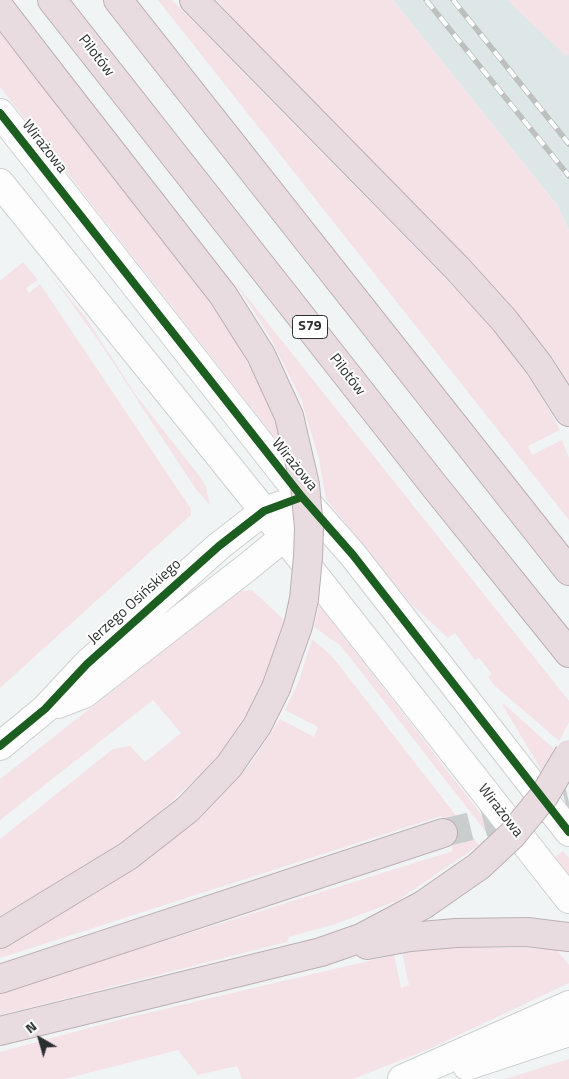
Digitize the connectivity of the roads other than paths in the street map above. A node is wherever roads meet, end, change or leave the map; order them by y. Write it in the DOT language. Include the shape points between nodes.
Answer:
graph roads {
  1 [pos="52,0"];
  2 [pos="118,0"];
  3 [pos="194,0"];
  4 [pos="0,8"];
  5 [pos="0,113"];
  6 [pos="0,183"];
  7 [pos="569,412"];
  8 [pos="302,498"];
  9 [pos="264,511"];
  10 [pos="284,537"];
  11 [pos="569,571"];
  12 [pos="569,653"];
  13 [pos="45,709"];
  14 [pos="0,746"];
  15 [pos="569,754"];
  16 [pos="569,832"];
  17 [pos="442,834"];
  18 [pos="569,899"];
  19 [pos="0,934"];
  20 [pos="569,936"];
  21 [pos="321,952"];
  22 [pos="0,979"];
  23 [pos="569,1005"];
  24 [pos="0,1031"];
  25 [pos="569,1032"];
  26 [pos="402,1079"];
  27 [pos="422,1079"];
  1 -- 12 [label="highway, Pilotów / S79"];
  2 -- 11 [label="highway"];
  3 -- 7 [label="highway" via="504,320 539,365"];
  4 -- 19 [label="highway, bridge" via="223,295 261,356 288,416 304,476 309,516 306,588 298,626 276,688 260,721 233,761 188,809 128,856"];
  5 -- 8 [label="street, Wirażowa"];
  6 -- 9 [label="street, Wirażowa"];
  8 -- 9 [label="street, Jerzego Osińskiego"];
  8 -- 10 [label="street"];
  8 -- 16 [label="street, Wirażowa" via="353,555"];
  9 -- 10 [label="street, Wirażowa"];
  9 -- 13 [label="street, Jerzego Osińskiego" via="219,546 102,651"];
  10 -- 13 [label="street, Jerzego Osińskiego" via="84,694"];
  10 -- 18 [label="street, Wirażowa"];
  13 -- 14 [label="street, Jerzego Osińskiego"];
  15 -- 21 [label="highway, bridge" via="544,796 512,835 473,871 423,905 361,938"];
  17 -- 22 [label="highway"];
  20 -- 21 [label="highway" via="498,931 410,937"];
  21 -- 24 [label="highway"];
  23 -- 26 [label="street"];
  25 -- 27 [label="street"];
}
